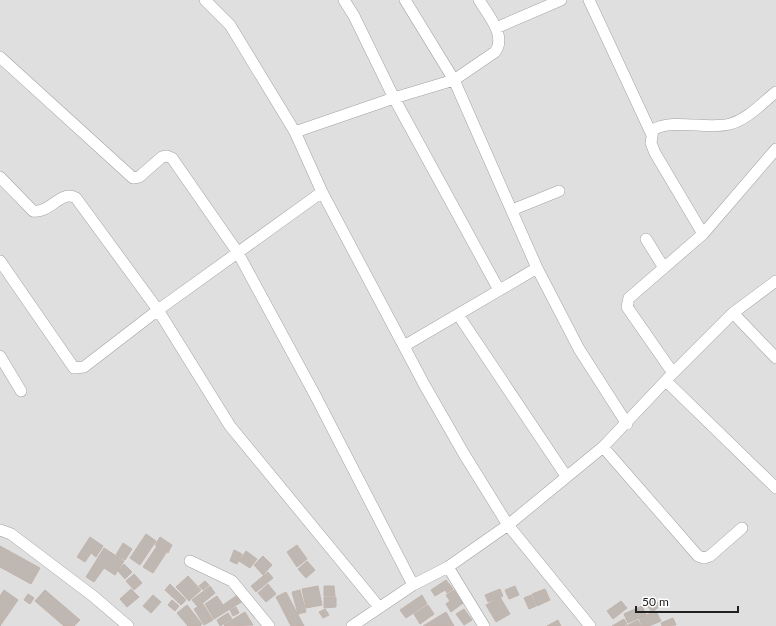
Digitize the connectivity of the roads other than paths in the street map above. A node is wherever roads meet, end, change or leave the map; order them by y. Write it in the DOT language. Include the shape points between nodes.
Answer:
graph roads {
  1 [pos="205,0"];
  2 [pos="344,0"];
  3 [pos="406,0"];
  4 [pos="479,0"];
  5 [pos="561,0"];
  6 [pos="589,0"];
  7 [pos="496,28"];
  8 [pos="0,57"];
  9 [pos="454,80"];
  10 [pos="776,92"];
  11 [pos="394,98"];
  12 [pos="295,132"];
  13 [pos="652,135"];
  14 [pos="776,149"];
  15 [pos="0,177"];
  16 [pos="559,191"];
  17 [pos="322,192"];
  18 [pos="512,210"];
  19 [pos="703,234"];
  20 [pos="646,239"];
  21 [pos="238,253"];
  22 [pos="0,261"];
  23 [pos="538,268"];
  24 [pos="664,268"];
  25 [pos="776,281"];
  26 [pos="499,290"];
  27 [pos="158,310"];
  28 [pos="734,313"];
  29 [pos="459,316"];
  30 [pos="404,346"];
  31 [pos="0,356"];
  32 [pos="776,358"];
  33 [pos="670,377"];
  34 [pos="20,390"];
  35 [pos="627,424"];
  36 [pos="603,447"];
  37 [pos="566,476"];
  38 [pos="776,488"];
  39 [pos="508,524"];
  40 [pos="742,528"];
  41 [pos="0,530"];
  42 [pos="190,561"];
  43 [pos="448,566"];
  44 [pos="414,585"];
  45 [pos="379,607"];
  46 [pos="128,626"];
  47 [pos="269,626"];
  48 [pos="352,626"];
  49 [pos="484,626"];
  50 [pos="590,626"];
  1 -- 12 [label="street" via="230,25"];
  2 -- 11 [label="street"];
  3 -- 9 [label="street"];
  4 -- 7 [label="street"];
  5 -- 7 [label="street"];
  6 -- 13 [label="street"];
  7 -- 9 [label="street" via="500,46"];
  8 -- 21 [label="street" via="133,178 139,177 162,156 172,158"];
  9 -- 11 [label="street"];
  9 -- 18 [label="street"];
  10 -- 13 [label="street" via="744,118 731,124 713,127 666,125 653,130"];
  11 -- 12 [label="street"];
  11 -- 26 [label="street"];
  12 -- 17 [label="street"];
  13 -- 19 [label="street" via="651,143 655,153"];
  14 -- 19 [label="street"];
  15 -- 27 [label="street" via="33,210 42,211 66,196 76,198"];
  16 -- 18 [label="street"];
  17 -- 21 [label="street"];
  17 -- 30 [label="street"];
  18 -- 23 [label="street"];
  19 -- 24 [label="street"];
  20 -- 24 [label="street"];
  21 -- 27 [label="street"];
  21 -- 44 [label="street"];
  22 -- 27 [label="street" via="74,368 84,367"];
  23 -- 26 [label="street"];
  23 -- 35 [label="street" via="579,349"];
  24 -- 33 [label="street" via="629,298 627,307"];
  25 -- 28 [label="street"];
  26 -- 29 [label="street"];
  27 -- 45 [label="street" via="230,426"];
  28 -- 32 [label="street"];
  28 -- 33 [label="street"];
  29 -- 30 [label="street"];
  29 -- 37 [label="street"];
  30 -- 39 [label="street" via="464,454"];
  31 -- 34 [label="street"];
  33 -- 35 [label="street"];
  33 -- 38 [label="street"];
  35 -- 36 [label="street"];
  36 -- 37 [label="street"];
  36 -- 40 [label="street" via="698,556 710,556"];
  37 -- 39 [label="street"];
  39 -- 43 [label="street"];
  39 -- 50 [label="street"];
  41 -- 46 [label="street" via="11,534"];
  42 -- 47 [label="street" via="232,581"];
  43 -- 44 [label="street"];
  43 -- 49 [label="street"];
  44 -- 45 [label="street"];
  45 -- 48 [label="street"];
}
